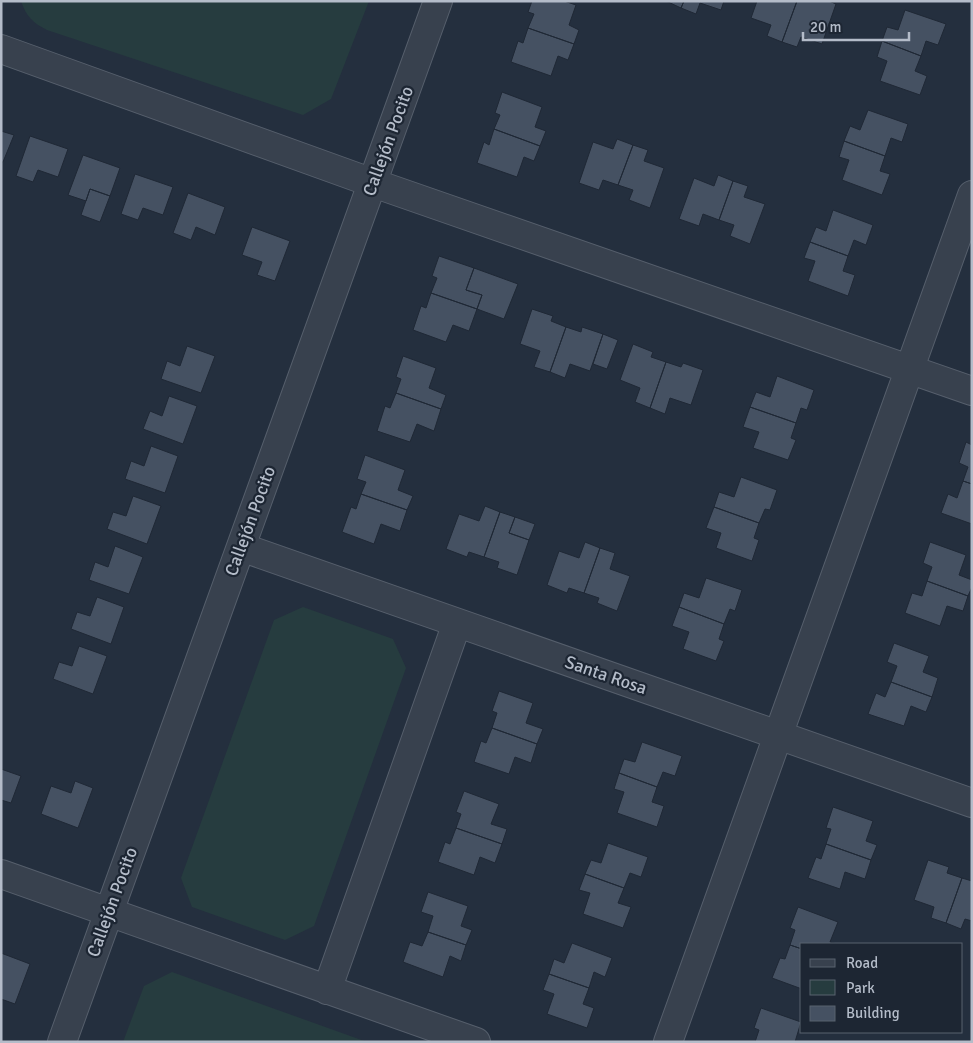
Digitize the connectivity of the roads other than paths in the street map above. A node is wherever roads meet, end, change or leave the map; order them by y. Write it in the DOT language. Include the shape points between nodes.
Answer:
graph roads {
  1 [pos="438,1"];
  2 [pos="1,49"];
  3 [pos="373,182"];
  4 [pos="972,195"];
  5 [pos="909,369"];
  6 [pos="972,391"];
  7 [pos="241,547"];
  8 [pos="457,623"];
  9 [pos="778,735"];
  10 [pos="972,802"];
  11 [pos="1,874"];
  12 [pos="108,913"];
  13 [pos="327,990"];
  14 [pos="62,1042"];
  15 [pos="476,1042"];
  16 [pos="668,1042"];
  1 -- 3 [label="street, Callejón Pocito"];
  2 -- 3 [label="street"];
  3 -- 5 [label="street"];
  3 -- 7 [label="street, Callejón Pocito"];
  4 -- 5 [label="street"];
  5 -- 6 [label="street"];
  5 -- 9 [label="street"];
  7 -- 8 [label="street, Santa Rosa"];
  7 -- 12 [label="street, Callejón Pocito"];
  8 -- 9 [label="street, Santa Rosa"];
  8 -- 13 [label="street"];
  9 -- 10 [label="street, Santa Rosa"];
  9 -- 16 [label="street"];
  11 -- 12 [label="street"];
  12 -- 13 [label="street"];
  12 -- 14 [label="street, Callejón Pocito"];
  13 -- 15 [label="street"];
}
